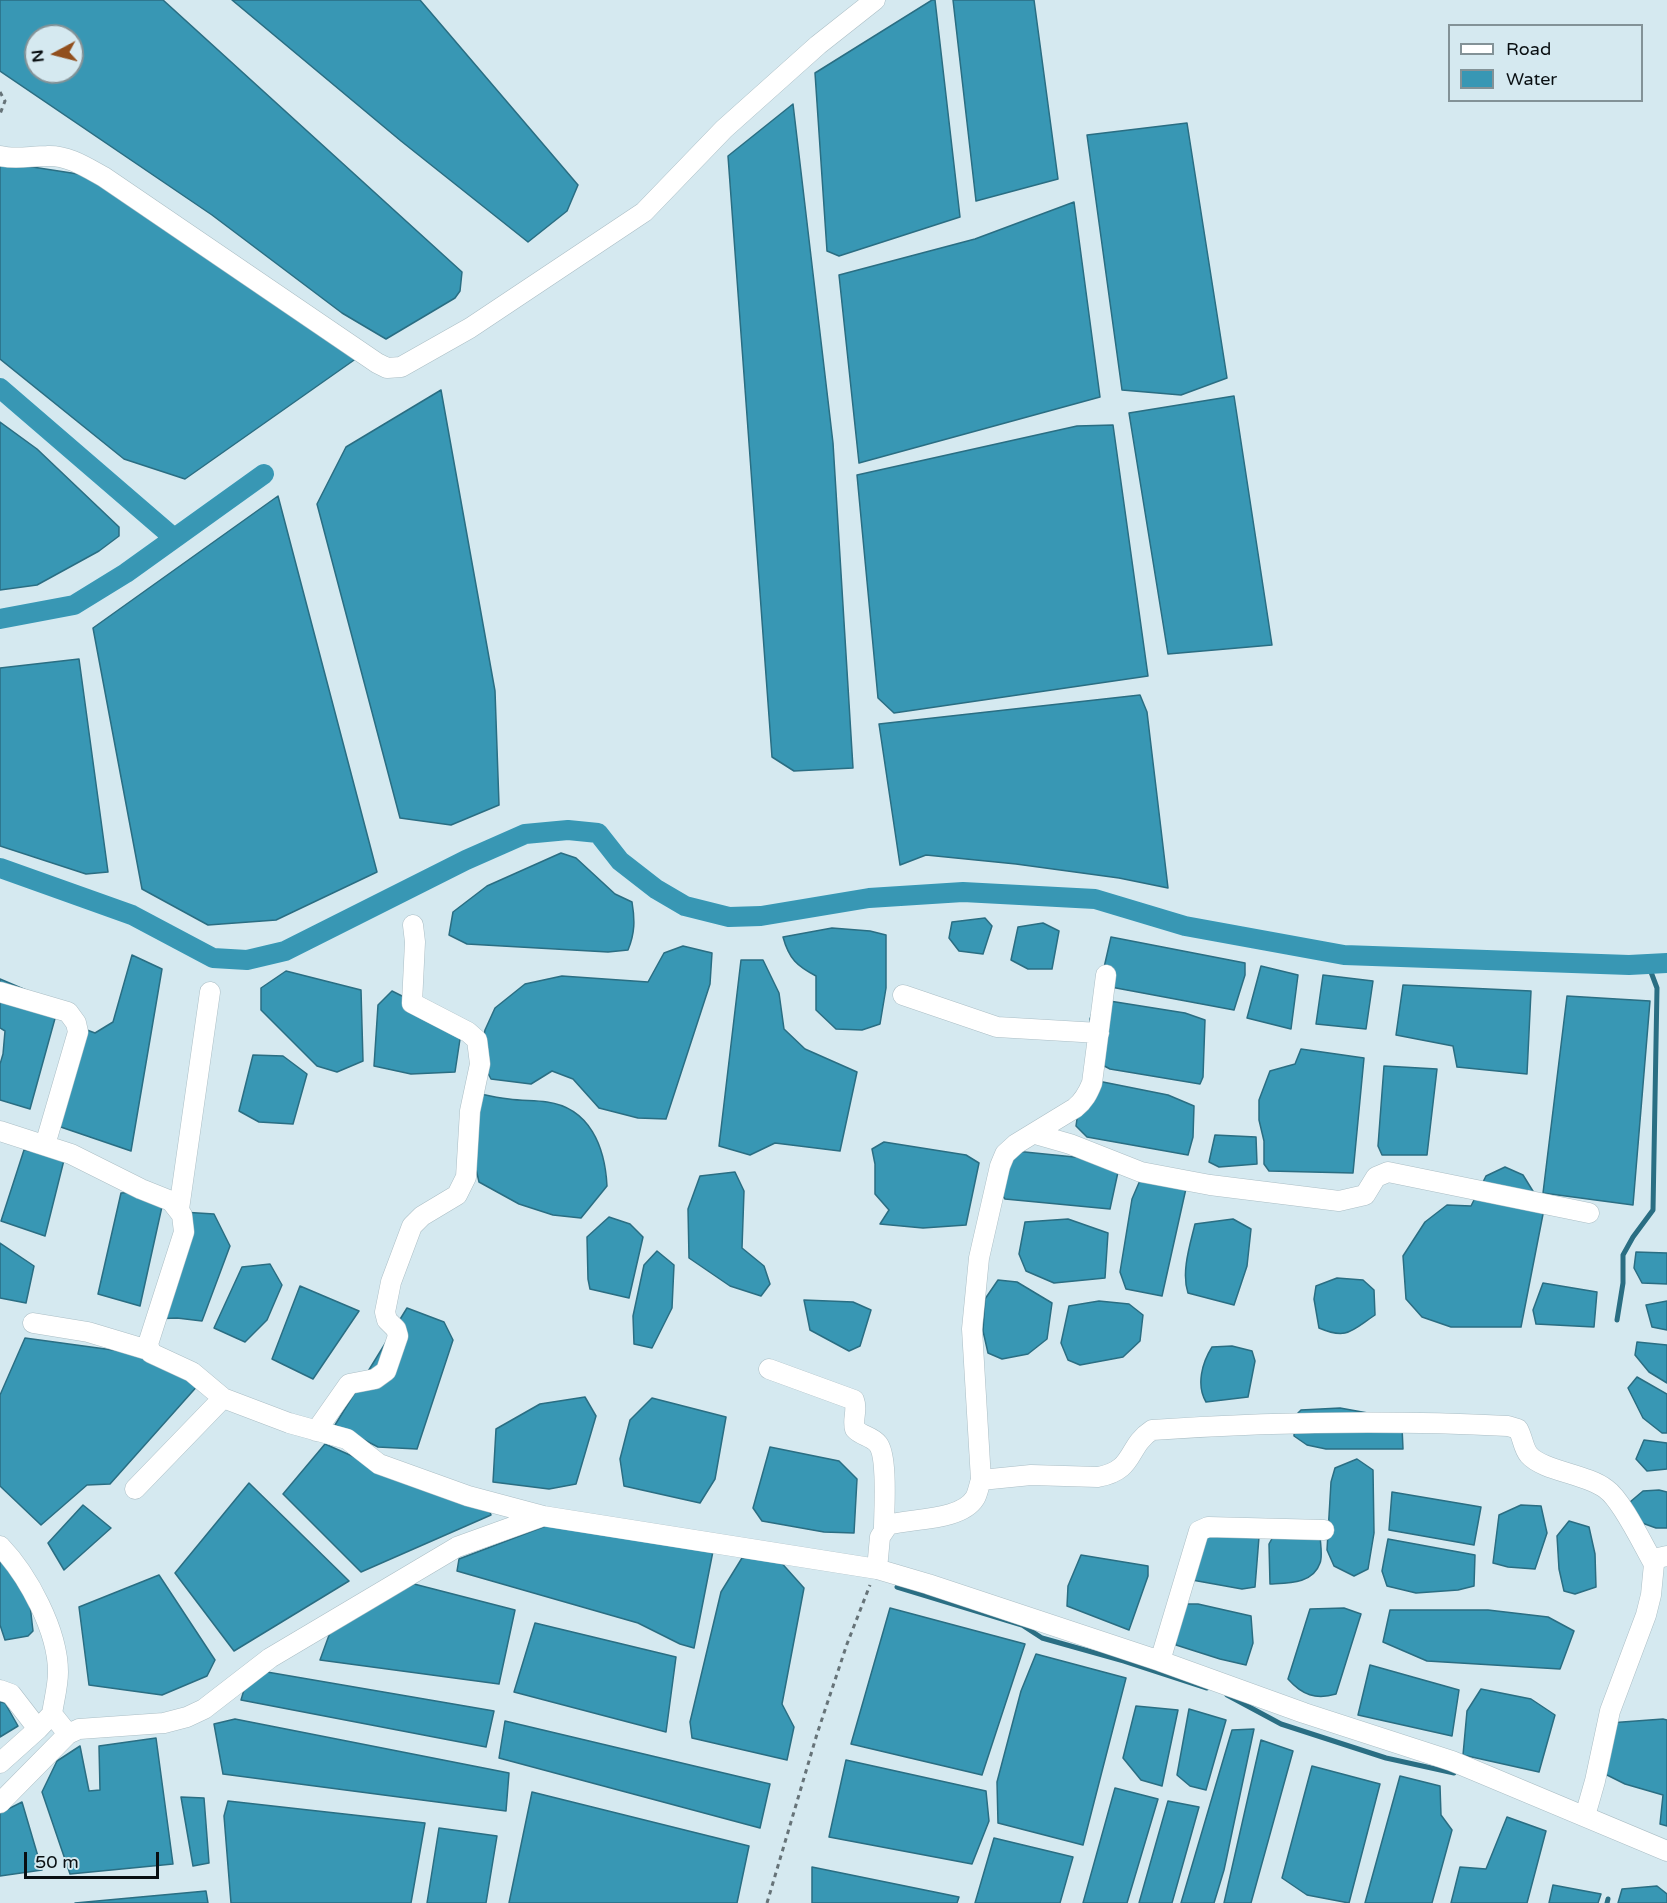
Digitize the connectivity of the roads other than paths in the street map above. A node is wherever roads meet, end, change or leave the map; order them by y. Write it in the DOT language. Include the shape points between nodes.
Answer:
graph roads {
  1 [pos="875,0"];
  2 [pos="0,156"];
  3 [pos="413,925"];
  4 [pos="1106,975"];
  5 [pos="0,992"];
  6 [pos="210,992"];
  7 [pos="903,995"];
  8 [pos="1099,1033"];
  9 [pos="0,1131"];
  10 [pos="1035,1134"];
  11 [pos="45,1145"];
  12 [pos="179,1209"];
  13 [pos="1589,1213"];
  14 [pos="33,1323"];
  15 [pos="148,1350"];
  16 [pos="769,1369"];
  17 [pos="223,1398"];
  18 [pos="316,1431"];
  19 [pos="981,1480"];
  20 [pos="135,1489"];
  21 [pos="543,1516"];
  22 [pos="884,1528"];
  23 [pos="1324,1530"];
  24 [pos="0,1546"];
  25 [pos="1660,1560"];
  26 [pos="877,1569"];
  27 [pos="1160,1661"];
  28 [pos="0,1690"];
  29 [pos="52,1714"];
  30 [pos="38,1729"];
  31 [pos="68,1734"];
  32 [pos="0,1763"];
  33 [pos="0,1803"];
  34 [pos="1585,1816"];
  35 [pos="1667,1851"];
  1 -- 2 [label="street" via="724,129 644,212 470,328 400,367 387,368 377,363 80,164 48,156"];
  3 -- 18 [label="street" via="412,1003 468,1032 479,1048 466,1177 457,1196 416,1221 408,1235 385,1312 398,1336 386,1371 375,1379 349,1384"];
  4 -- 8 [label="street"];
  5 -- 11 [label="street" via="68,1012 76,1023 78,1032"];
  6 -- 12 [label="street"];
  7 -- 8 [label="street" via="997,1027"];
  8 -- 10 [label="street" via="1092,1083 1083,1101"];
  9 -- 11 [label="street"];
  10 -- 13 [label="street" via="1141,1172 1210,1185 1339,1201 1365,1195 1376,1177 1388,1172"];
  10 -- 19 [label="street" via="1005,1154 979,1258 972,1329"];
  11 -- 12 [label="street" via="171,1201"];
  12 -- 15 [label="street" via="184,1232"];
  14 -- 15 [label="street" via="88,1332"];
  15 -- 17 [label="street" via="192,1372"];
  16 -- 22 [label="street" via="854,1400 855,1429 881,1450"];
  17 -- 18 [label="street"];
  17 -- 20 [label="street"];
  18 -- 21 [label="street" via="347,1439 388,1468 468,1496"];
  19 -- 22 [label="street" via="967,1507"];
  19 -- 25 [label="street" via="1031,1475 1098,1478 1126,1464 1143,1436 1152,1430 1258,1423 1435,1422 1508,1426 1518,1430 1525,1448 1537,1461 1608,1489"];
  21 -- 26 [label="street"];
  21 -- 31 [label="street" via="457,1547 270,1658 204,1709 187,1717 164,1723 79,1729"];
  22 -- 26 [label="street"];
  23 -- 27 [label="street" via="1208,1527 1199,1531"];
  24 -- 29 [label="street" via="38,1600 50,1626 58,1671"];
  25 -- 34 [label="street" via="1634,1650 1610,1711"];
  26 -- 27 [label="street"];
  27 -- 34 [label="street" via="1452,1761"];
  28 -- 30 [label="street" via="11,1694"];
  29 -- 30 [label="street"];
  29 -- 31 [label="street"];
  30 -- 32 [label="street"];
  31 -- 33 [label="street"];
  34 -- 35 [label="street"];
}
